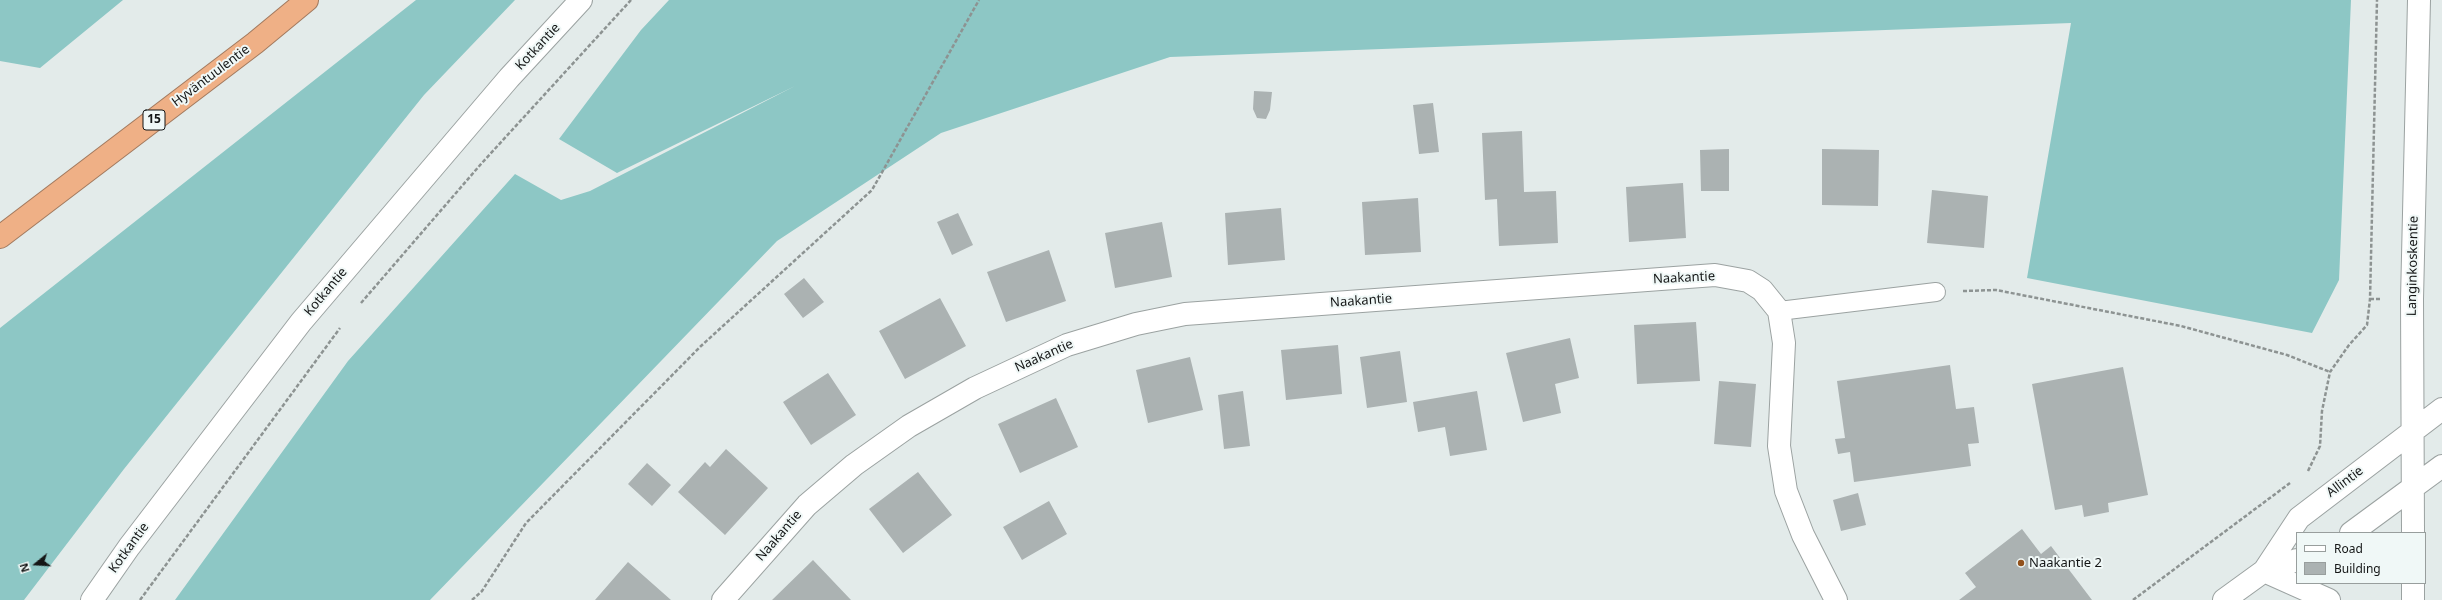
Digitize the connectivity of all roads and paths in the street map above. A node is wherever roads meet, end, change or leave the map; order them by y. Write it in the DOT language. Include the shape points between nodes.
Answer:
graph roads {
  1 [pos="307,0"];
  2 [pos="581,0"];
  3 [pos="631,0"];
  4 [pos="979,0"];
  5 [pos="2377,0"];
  6 [pos="2419,0"];
  7 [pos="0,237"];
  8 [pos="1936,292"];
  9 [pos="360,304"];
  10 [pos="1779,311"];
  11 [pos="344,322"];
  12 [pos="2330,372"];
  13 [pos="2442,409"];
  14 [pos="2412,432"];
  15 [pos="2442,466"];
  16 [pos="2308,470"];
  17 [pos="2302,474"];
  18 [pos="2295,479"];
  19 [pos="2412,488"];
  20 [pos="2321,501"];
  21 [pos="2351,532"];
  22 [pos="2413,532"];
  23 [pos="2296,560"];
  24 [pos="2264,571"];
  25 [pos="2413,584"];
  26 [pos="92,600"];
  27 [pos="140,600"];
  28 [pos="472,600"];
  29 [pos="723,600"];
  30 [pos="1836,600"];
  31 [pos="2133,600"];
  32 [pos="2224,600"];
  33 [pos="2329,600"];
  34 [pos="2413,600"];
  1 -- 7 [label="highway, Hyväntuulentie / 15" via="255,43"];
  2 -- 26 [label="street, Kotkantie" via="509,78 300,322"];
  3 -- 9 [label="path" via="480,164"];
  4 -- 28 [label="path" via="872,190 701,346 532,518 482,591"];
  5 -- 12 [label="path" via="2370,299 2367,325"];
  6 -- 14 [label="street, Langinkoskentie" via="2412,299"];
  8 -- 10 [label="lane"];
  8 -- 12 [label="path" via="1996,290 2174,325 2288,355"];
  10 -- 29 [label="street, Naakantie" via="1762,290 1748,281 1715,275 1185,314 1136,324 1067,345 975,388 909,426 854,465 807,505"];
  10 -- 30 [label="street" via="1784,343 1779,446 1786,491 1803,535"];
  11 -- 27 [label="path"];
  12 -- 16 [label="path" via="2322,411 2320,446"];
  13 -- 14 [label="street, Allintie"];
  14 -- 19 [label="street, Langinkoskentie"];
  14 -- 20 [label="street, Allintie"];
  15 -- 19 [label="street"];
  16 -- 17 [label="path"];
  16 -- 20 [label="path"];
  18 -- 31 [label="path"];
  19 -- 21 [label="street"];
  19 -- 22 [label="street, Langinkoskentie"];
  20 -- 24 [label="street, Allintie" via="2299,518"];
  23 -- 24 [label="street, Allintie"];
  24 -- 32 [label="street, Allintie"];
  24 -- 33 [label="street"];
  25 -- 34 [label="street"];
}
